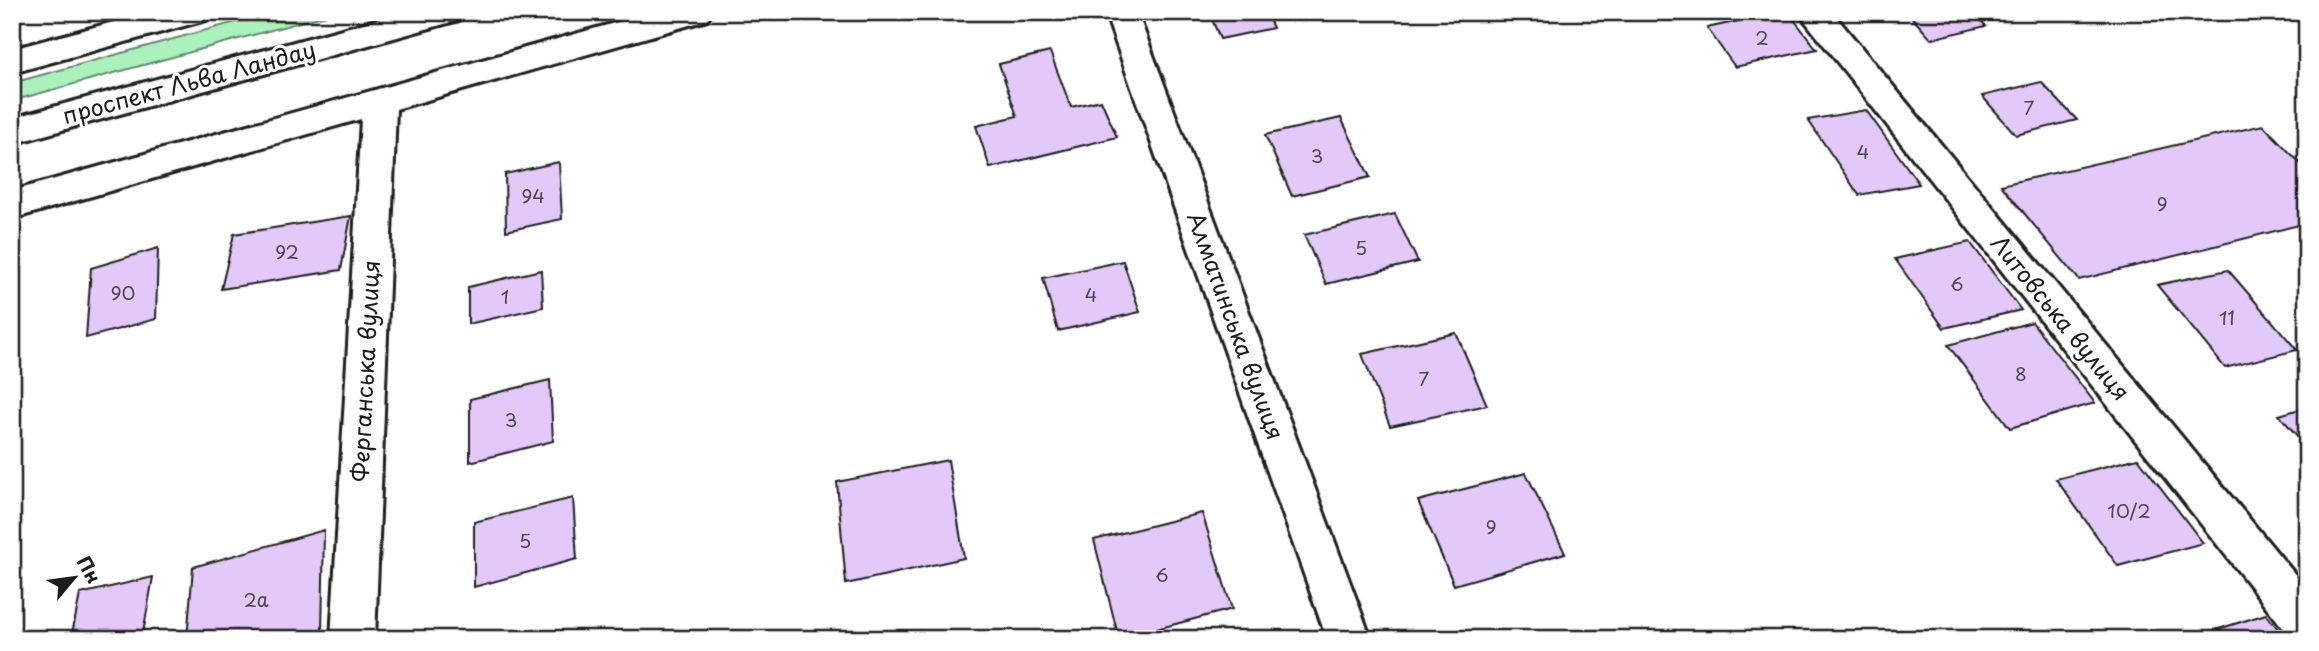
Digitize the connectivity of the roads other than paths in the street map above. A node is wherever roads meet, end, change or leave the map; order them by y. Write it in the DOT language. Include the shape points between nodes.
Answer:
graph roads {
  1 [pos="195,12"];
  2 [pos="448,12"];
  3 [pos="696,12"];
  4 [pos="1121,12"];
  5 [pos="1814,12"];
  6 [pos="12,61"];
  7 [pos="379,103"];
  8 [pos="12,131"];
  9 [pos="12,205"];
  10 [pos="2307,623"];
  11 [pos="353,639"];
  12 [pos="1349,639"];
  1 -- 6 [label="street"];
  2 -- 8 [label="street, проспект Льва Ландау"];
  3 -- 7 [label="street"];
  4 -- 12 [label="street, Алматинська вулиця"];
  5 -- 10 [label="street, Литовська вулиця"];
  7 -- 9 [label="street"];
  7 -- 11 [label="street, Ферганська вулиця"];
}
